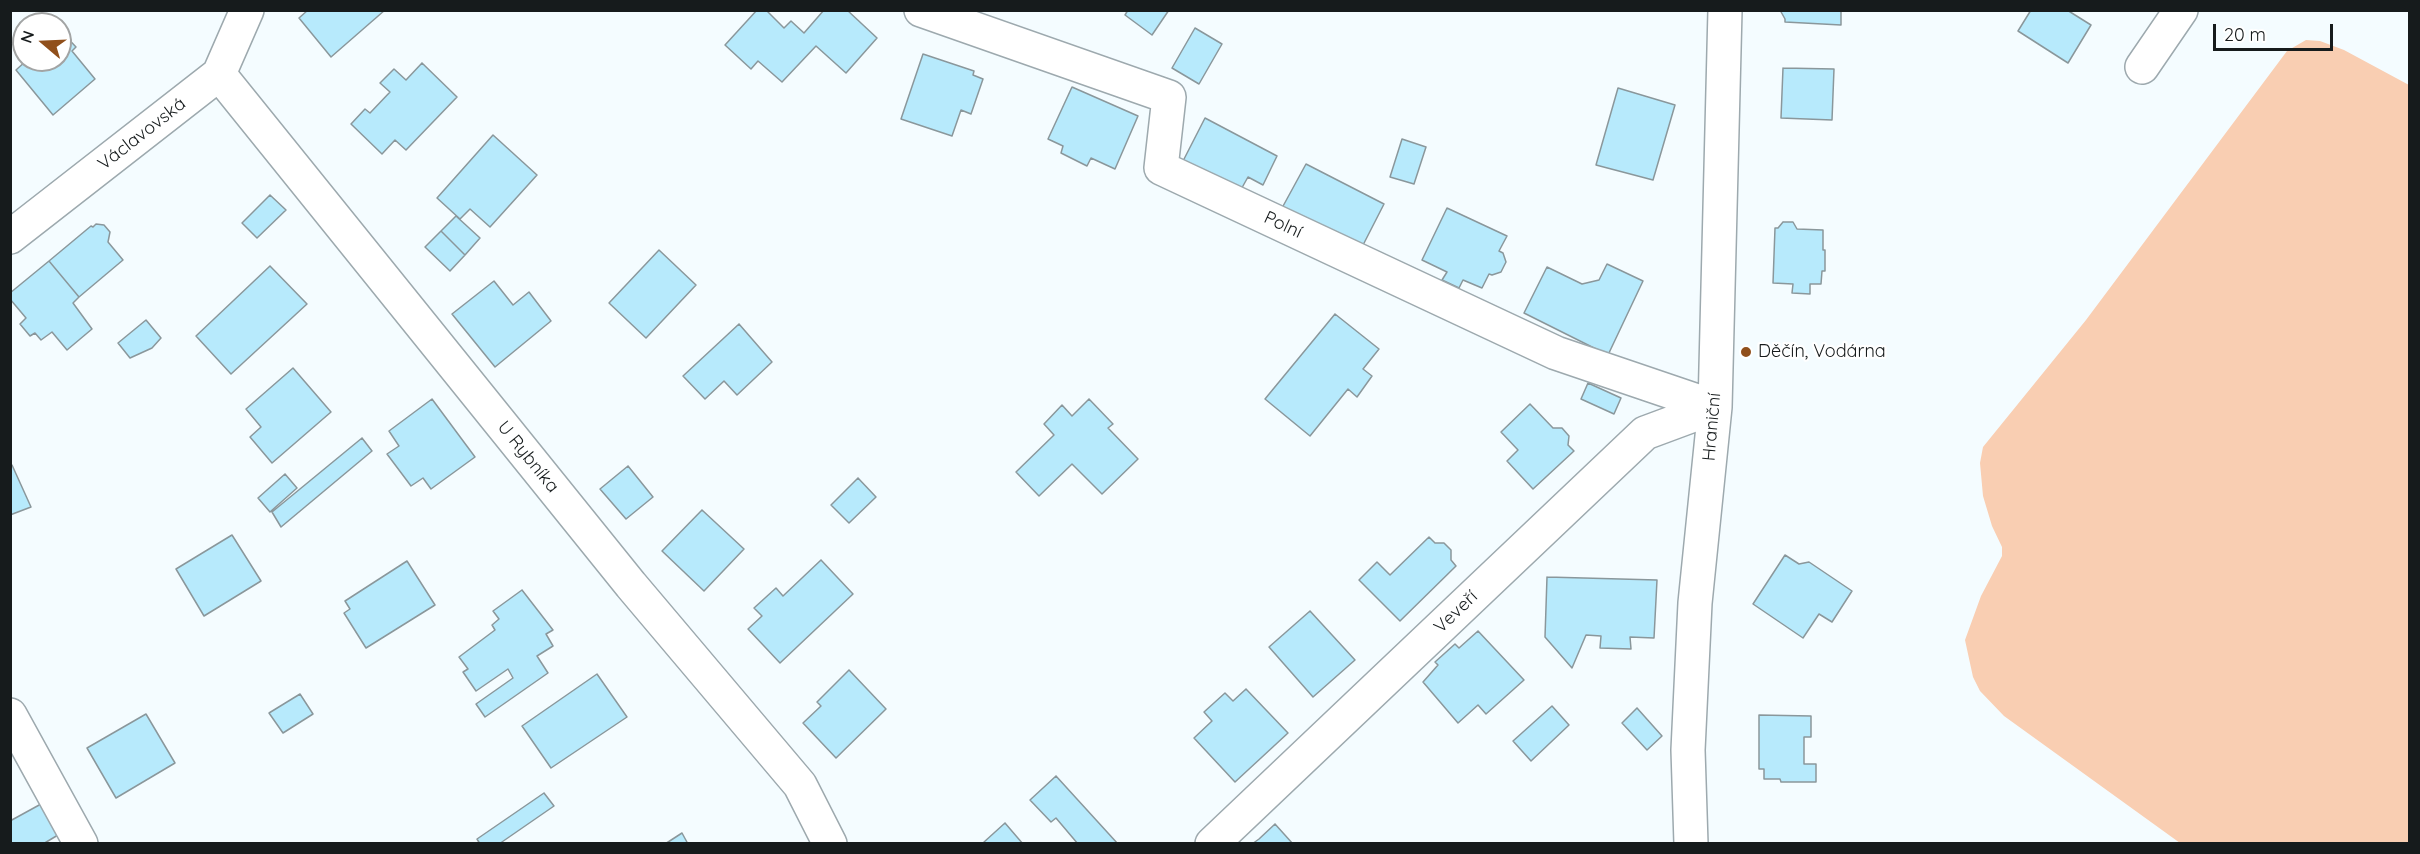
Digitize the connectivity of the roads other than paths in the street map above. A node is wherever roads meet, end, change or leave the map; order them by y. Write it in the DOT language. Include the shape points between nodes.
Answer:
graph roads {
  1 [pos="247,10"];
  2 [pos="921,10"];
  3 [pos="1725,10"];
  4 [pos="2181,10"];
  5 [pos="2142,67"];
  6 [pos="219,74"];
  7 [pos="10,237"];
  8 [pos="1715,406"];
  9 [pos="10,715"];
  10 [pos="81,843"];
  11 [pos="830,843"];
  12 [pos="1212,843"];
  13 [pos="1691,843"];
  1 -- 6 [label="street, Václavovská"];
  2 -- 8 [label="street, Polní" via="1169,97 1161,168 1556,353"];
  3 -- 8 [label="street, Hraniční"];
  4 -- 5 [label="street"];
  6 -- 7 [label="street, Václavovská"];
  6 -- 11 [label="street, U Rybníka" via="632,585 800,785"];
  8 -- 12 [label="street, Veveří" via="1645,433"];
  8 -- 13 [label="street, Hraniční" via="1695,603 1688,750"];
  9 -- 10 [label="street"];
}
